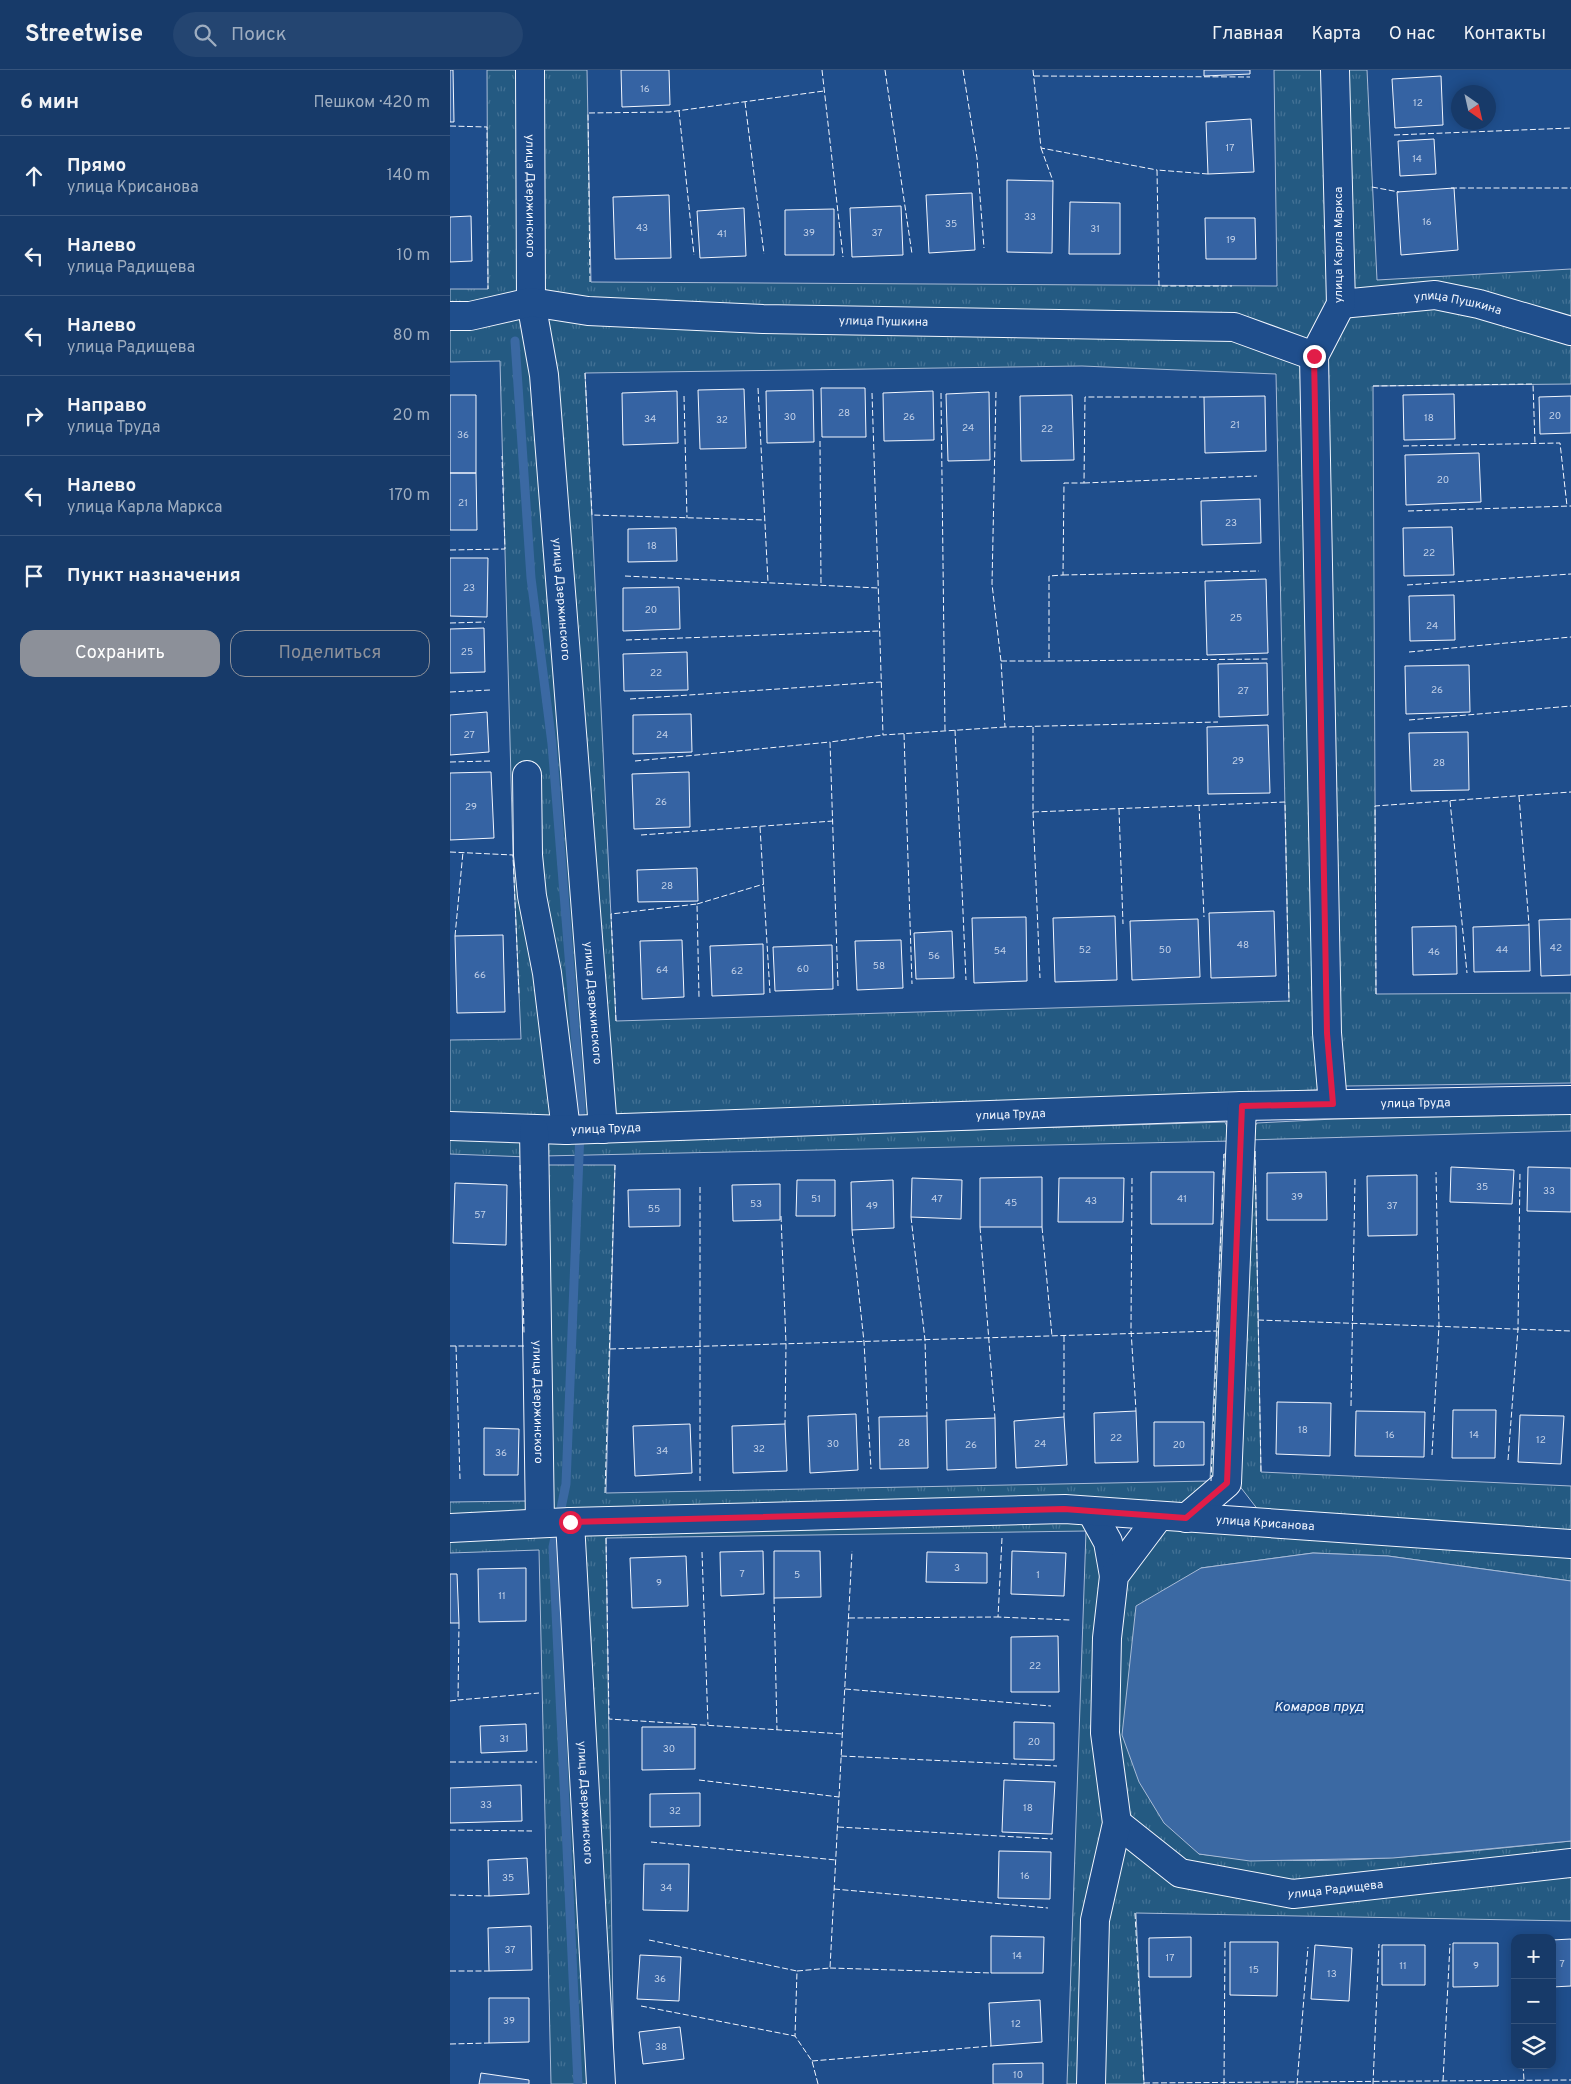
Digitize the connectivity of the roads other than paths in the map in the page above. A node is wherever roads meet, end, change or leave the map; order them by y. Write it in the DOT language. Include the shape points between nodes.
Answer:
graph roads {
  1 [pos="530,70"];
  2 [pos="1335,70"];
  3 [pos="531,302"];
  4 [pos="1341,304"];
  5 [pos="450,316"];
  6 [pos="1571,331"];
  7 [pos="1314,356"];
  8 [pos="527,775"];
  9 [pos="1571,1100"];
  10 [pos="1333,1104"];
  11 [pos="1242,1106"];
  12 [pos="450,1126"];
  13 [pos="603,1129"];
  14 [pos="534,1130"];
  15 [pos="566,1130"];
  16 [pos="1227,1483"];
  17 [pos="1092,1511"];
  18 [pos="1159,1516"];
  19 [pos="1186,1518"];
  20 [pos="570,1522"];
  21 [pos="1254,1523"];
  22 [pos="540,1524"];
  23 [pos="450,1528"];
  24 [pos="1571,1544"];
  25 [pos="1114,1576"];
  26 [pos="1117,1823"];
  27 [pos="1571,1862"];
  28 [pos="601,2084"];
  29 [pos="1091,2084"];
  1 -- 3 [label="street, улица Дзержинского"];
  2 -- 4 [label="street, улица Карла Маркса"];
  3 -- 5 [label="street, улица Пушкина" via="470,316"];
  3 -- 7 [label="street, улица Пушкина" via="588,311 763,319 1234,327"];
  3 -- 13 [label="street, улица Дзержинского" via="544,385"];
  4 -- 6 [label="street, улица Пушкина" via="1435,295 1479,304"];
  4 -- 7 [label="street, улица Карла Маркса"];
  7 -- 10 [label="street, улица Карла Маркса" via="1327,1033"];
  8 -- 15 [label="street" via="532,896 547,972"];
  9 -- 10 [label="street, улица Труда"];
  10 -- 11 [label="street, улица Труда"];
  11 -- 13 [label="street, улица Труда"];
  11 -- 16 [label="street"];
  12 -- 14 [label="street, улица Труда"];
  13 -- 15 [label="street, улица Труда"];
  14 -- 15 [label="street, улица Труда"];
  14 -- 22 [label="street, улица Дзержинского"];
  16 -- 19 [label="street"];
  16 -- 21 [label="street"];
  17 -- 18 [label="street, улица Крисанова"];
  17 -- 20 [label="street, улица Крисанова" via="1064,1509"];
  17 -- 25 [label="street" via="1108,1542"];
  18 -- 19 [label="street, улица Крисанова"];
  18 -- 25 [label="street"];
  19 -- 21 [label="street, улица Крисанова"];
  20 -- 22 [label="street, улица Крисанова"];
  20 -- 28 [label="street, улица Дзержинского"];
  21 -- 24 [label="street, улица Крисанова"];
  22 -- 23 [label="street, улица Крисанова"];
  25 -- 26 [label="street" via="1107,1638 1105,1732"];
  26 -- 27 [label="street, улица Радищева" via="1180,1873 1293,1894"];
  26 -- 29 [label="street" via="1095,1920"];
}
